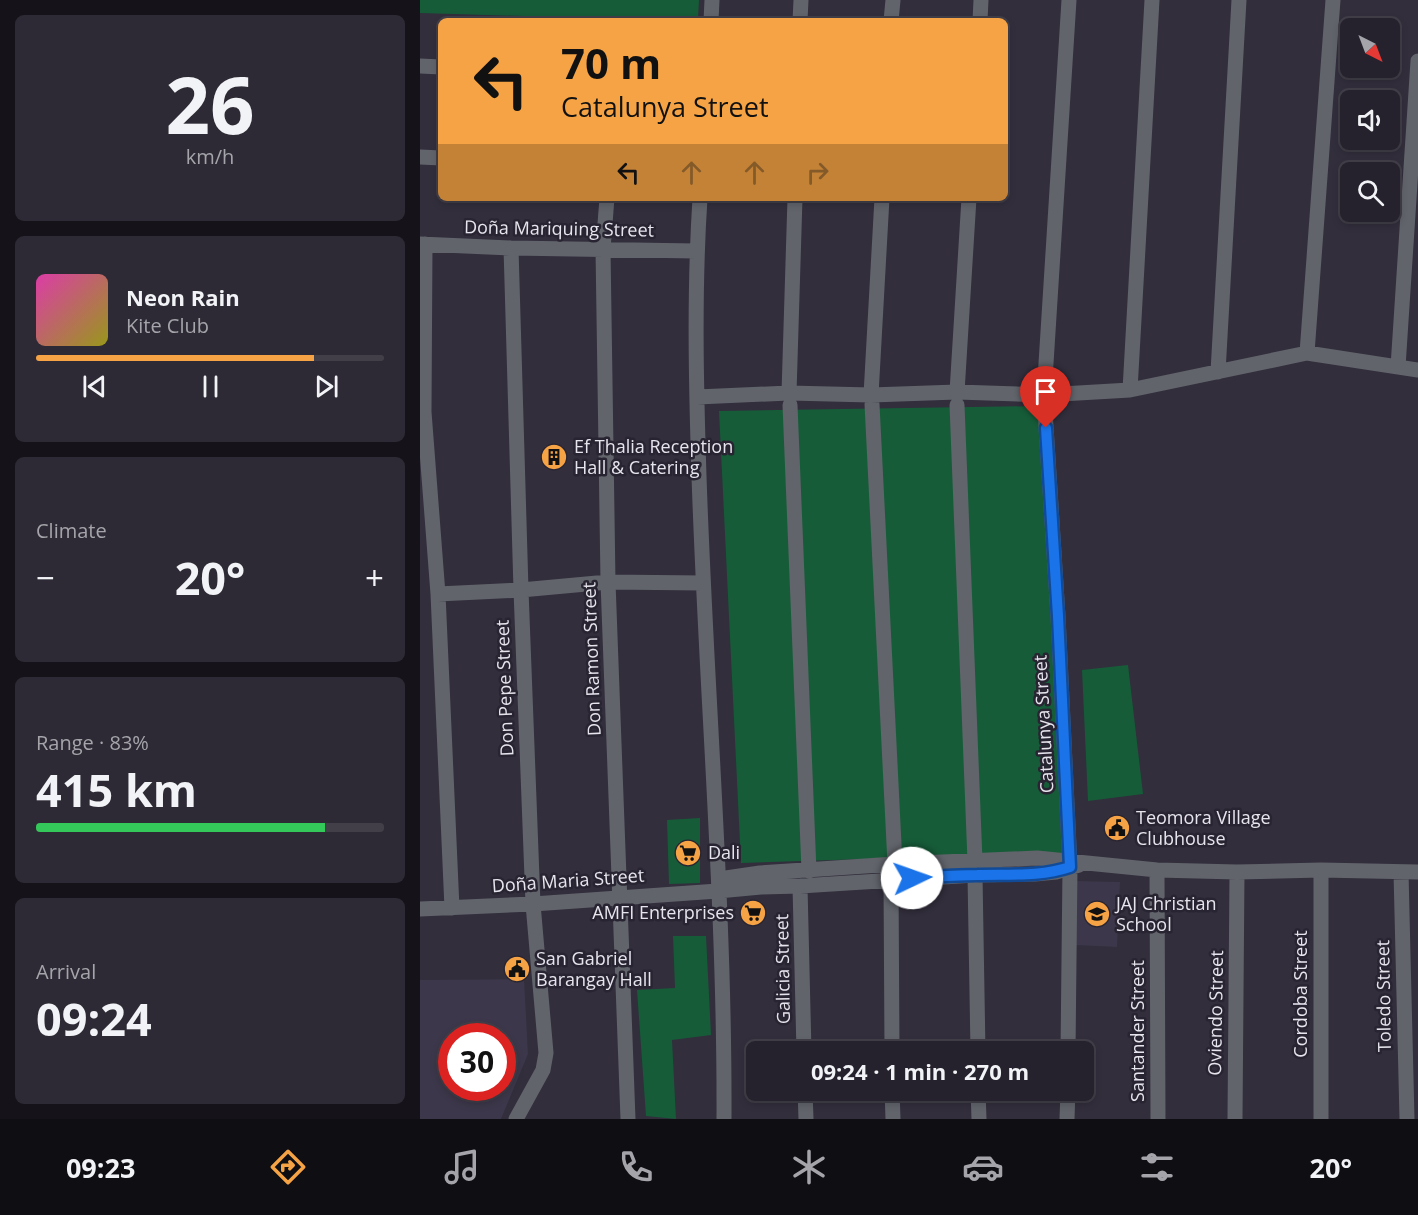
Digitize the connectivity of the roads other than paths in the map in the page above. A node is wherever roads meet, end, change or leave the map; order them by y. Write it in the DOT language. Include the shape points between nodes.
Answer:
graph roads {
  1 [pos="712,0"];
  2 [pos="801,0"];
  3 [pos="893,0"];
  4 [pos="981,0"];
  5 [pos="1069,0"];
  6 [pos="1152,0"];
  7 [pos="1239,0"];
  8 [pos="1332,0"];
  9 [pos="711,18"];
  10 [pos="800,18"];
  11 [pos="891,18"];
  12 [pos="980,18"];
  13 [pos="1418,61"];
  14 [pos="420,66"];
  15 [pos="438,68"];
  16 [pos="420,157"];
  17 [pos="438,158"];
  18 [pos="607,201"];
  19 [pos="700,201"];
  20 [pos="795,201"];
  21 [pos="882,201"];
  22 [pos="969,201"];
  23 [pos="422,244"];
  24 [pos="511,248"];
  25 [pos="603,249"];
  26 [pos="696,252"];
  27 [pos="1307,353"];
  28 [pos="1398,367"];
  29 [pos="1418,370"];
  30 [pos="1218,372"];
  31 [pos="1130,390"];
  32 [pos="1044,395"];
  33 [pos="697,397"];
  34 [pos="957,398"];
  35 [pos="790,399"];
  36 [pos="872,400"];
  37 [pos="422,412"];
  38 [pos="608,582"];
  39 [pos="703,583"];
  40 [pos="521,590"];
  41 [pos="438,594"];
  42 [pos="1074,864"];
  43 [pos="975,868"];
  44 [pos="1157,870"];
  45 [pos="1321,870"];
  46 [pos="809,871"];
  47 [pos="893,872"];
  48 [pos="1237,872"];
  49 [pos="1401,872"];
  50 [pos="1418,872"];
  51 [pos="718,885"];
  52 [pos="800,886"];
  53 [pos="620,897"];
  54 [pos="532,904"];
  55 [pos="452,908"];
  56 [pos="420,909"];
  57 [pos="804,1041"];
  58 [pos="892,1041"];
  59 [pos="978,1041"];
  60 [pos="1068,1041"];
  61 [pos="805,1101"];
  62 [pos="892,1101"];
  63 [pos="978,1101"];
  64 [pos="1068,1101"];
  65 [pos="516,1119"];
  66 [pos="628,1119"];
  67 [pos="724,1119"];
  68 [pos="806,1119"];
  69 [pos="893,1119"];
  70 [pos="979,1119"];
  71 [pos="1067,1119"];
  72 [pos="1158,1119"];
  73 [pos="1235,1119"];
  74 [pos="1321,1119"];
  75 [pos="1407,1119"];
  1 -- 9 [label="street"];
  2 -- 10 [label="street"];
  3 -- 11 [label="street"];
  4 -- 12 [label="street"];
  5 -- 32 [label="street, Catalunya Street"];
  6 -- 31 [label="street"];
  7 -- 30 [label="street"];
  8 -- 27 [label="street"];
  13 -- 28 [label="street"];
  14 -- 15 [label="street"];
  16 -- 17 [label="street"];
  18 -- 25 [label="street, Don Ramon Street"];
  19 -- 26 [label="street"];
  20 -- 35 [label="street"];
  21 -- 36 [label="street"];
  22 -- 34 [label="street"];
  23 -- 24 [label="street, Doña Mariquing Street"];
  23 -- 37 [label="street"];
  24 -- 25 [label="street, Doña Mariquing Street"];
  24 -- 40 [label="street, Don Pepe Street"];
  25 -- 26 [label="street, Doña Mariquing Street"];
  25 -- 38 [label="street, Don Ramon Street"];
  26 -- 33 [label="street"];
  27 -- 28 [label="street"];
  27 -- 30 [label="street"];
  28 -- 29 [label="street"];
  30 -- 31 [label="street"];
  31 -- 32 [label="street"];
  32 -- 34 [label="street"];
  32 -- 42 [label="street, Catalunya Street"];
  33 -- 35 [label="street"];
  33 -- 39 [label="street"];
  34 -- 36 [label="street"];
  34 -- 43 [label="street"];
  35 -- 36 [label="street"];
  35 -- 46 [label="street"];
  36 -- 47 [label="street"];
  37 -- 41 [label="street"];
  38 -- 39 [label="street"];
  38 -- 40 [label="street"];
  38 -- 53 [label="street, Don Ramon Street"];
  39 -- 51 [label="street"];
  40 -- 41 [label="street"];
  40 -- 54 [label="street, Don Pepe Street"];
  41 -- 55 [label="street"];
  42 -- 43 [label="street" via="1037,858"];
  42 -- 44 [label="street"];
  42 -- 60 [label="street, Catalunya Street"];
  43 -- 47 [label="street"];
  43 -- 59 [label="street"];
  44 -- 48 [label="street"];
  44 -- 72 [label="street, Santander Street"];
  45 -- 48 [label="street"];
  45 -- 49 [label="street"];
  45 -- 74 [label="street, Cordoba Street"];
  46 -- 47 [label="street"];
  46 -- 51 [label="street" via="760,873"];
  47 -- 52 [label="street"];
  47 -- 58 [label="street"];
  48 -- 73 [label="street, Oviendo Street"];
  49 -- 50 [label="street"];
  49 -- 75 [label="street, Toledo Street"];
  51 -- 52 [label="street"];
  51 -- 53 [label="street, Doña Maria Street"];
  51 -- 67 [label="street"];
  52 -- 57 [label="street, Galicia Street"];
  53 -- 54 [label="street, Doña Maria Street"];
  53 -- 66 [label="street, Don Ramon Street"];
  54 -- 55 [label="street, Doña Maria Street"];
  54 -- 65 [label="street, Don Pepe Street" via="546,1053 543,1070"];
  55 -- 56 [label="street, Doña Maria Street"];
  61 -- 68 [label="street"];
  62 -- 69 [label="street"];
  63 -- 70 [label="street"];
  64 -- 71 [label="street"];
}
